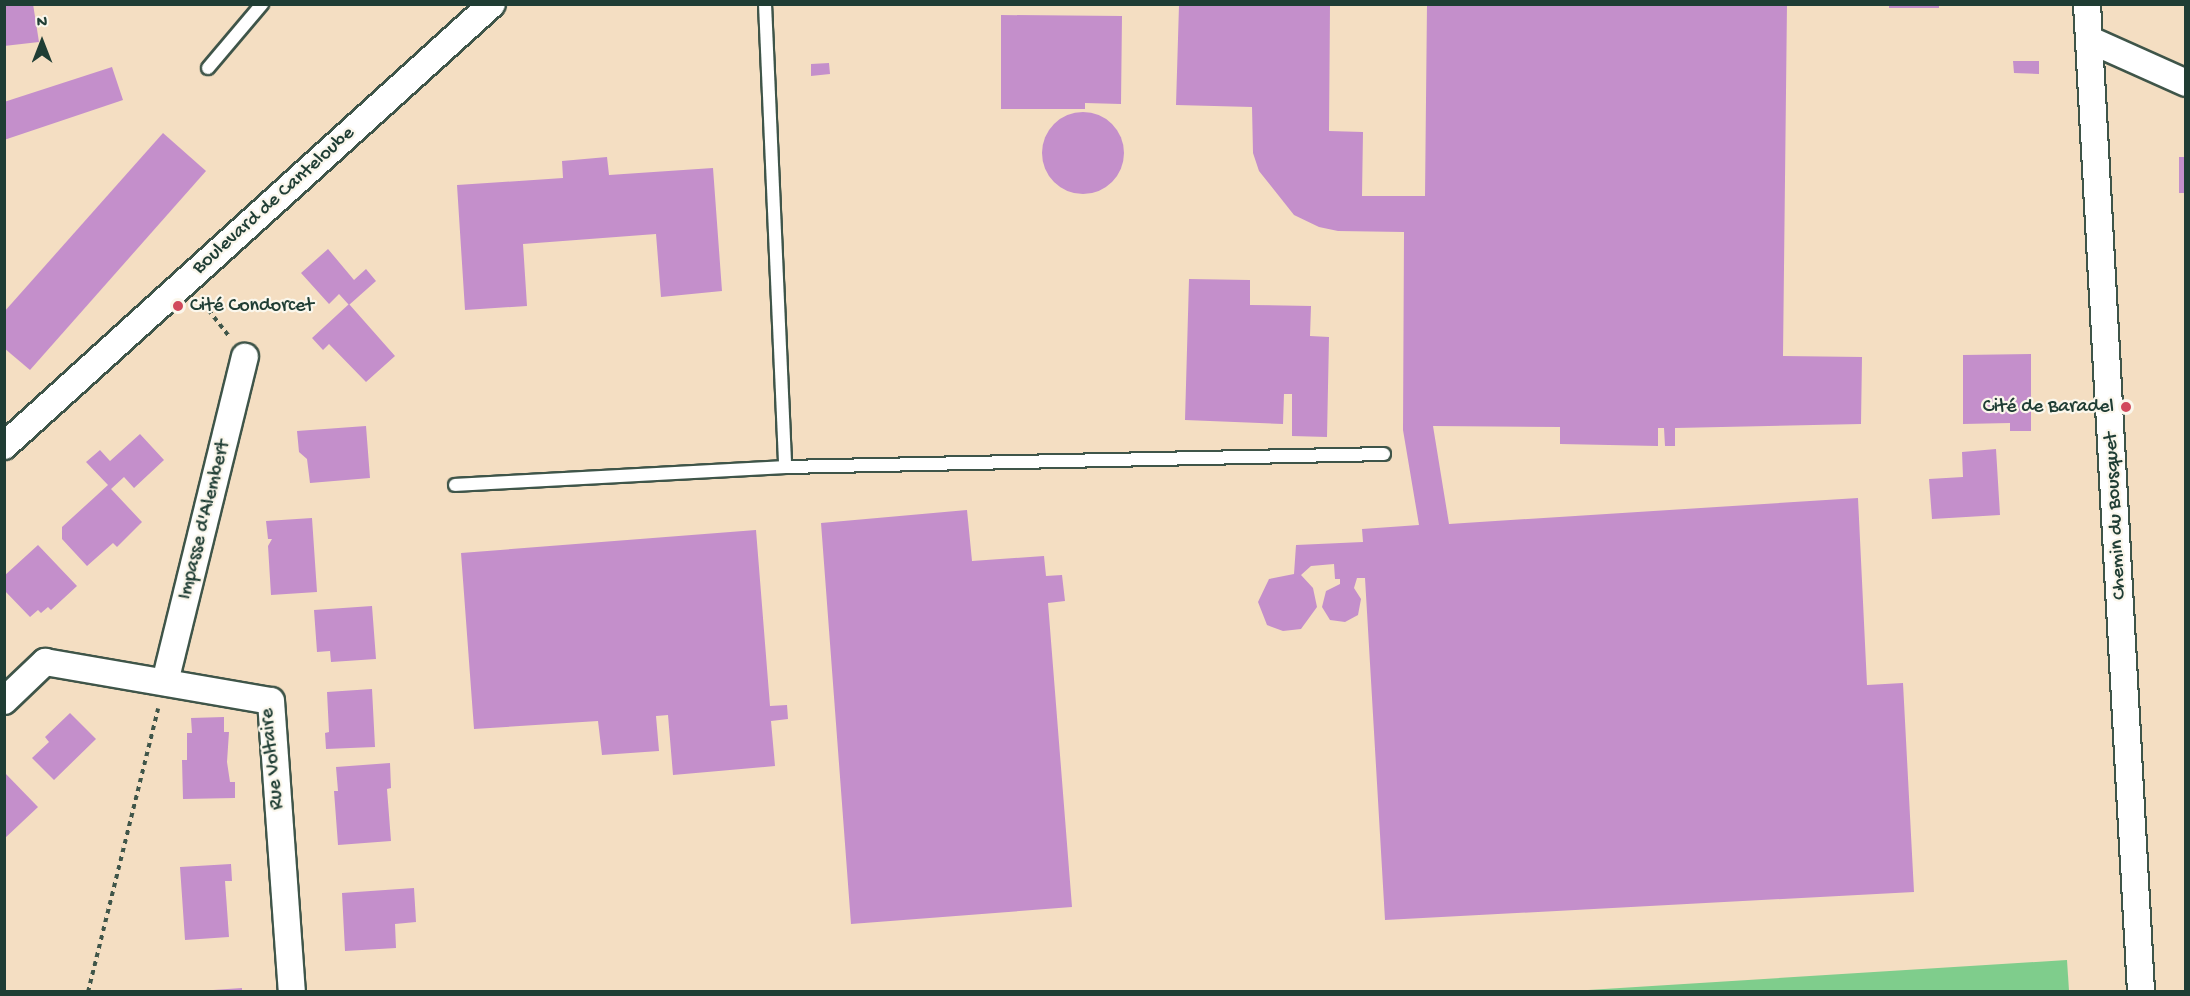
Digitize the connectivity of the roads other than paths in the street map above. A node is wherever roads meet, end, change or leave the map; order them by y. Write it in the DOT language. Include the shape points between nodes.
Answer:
graph roads {
  1 [pos="262,4"];
  2 [pos="492,4"];
  3 [pos="765,4"];
  4 [pos="2087,4"];
  5 [pos="2090,40"];
  6 [pos="208,68"];
  7 [pos="2186,83"];
  8 [pos="245,357"];
  9 [pos="4,446"];
  10 [pos="1384,454"];
  11 [pos="785,467"];
  12 [pos="455,485"];
  13 [pos="165,682"];
  14 [pos="4,701"];
  15 [pos="292,992"];
  16 [pos="2141,992"];
  1 -- 6 [label="lane"];
  2 -- 9 [label="street, Boulevard de Canteloube"];
  3 -- 11 [label="lane"];
  4 -- 5 [label="street, Chemin du Bousquet"];
  5 -- 7 [label="street"];
  5 -- 16 [label="street, Chemin du Bousquet"];
  8 -- 13 [label="street, Impasse d'Alembert"];
  10 -- 11 [label="lane"];
  11 -- 12 [label="lane"];
  13 -- 14 [label="street, Rue Voltaire" via="45,662"];
  13 -- 15 [label="street, Rue Voltaire" via="271,701"];
}
